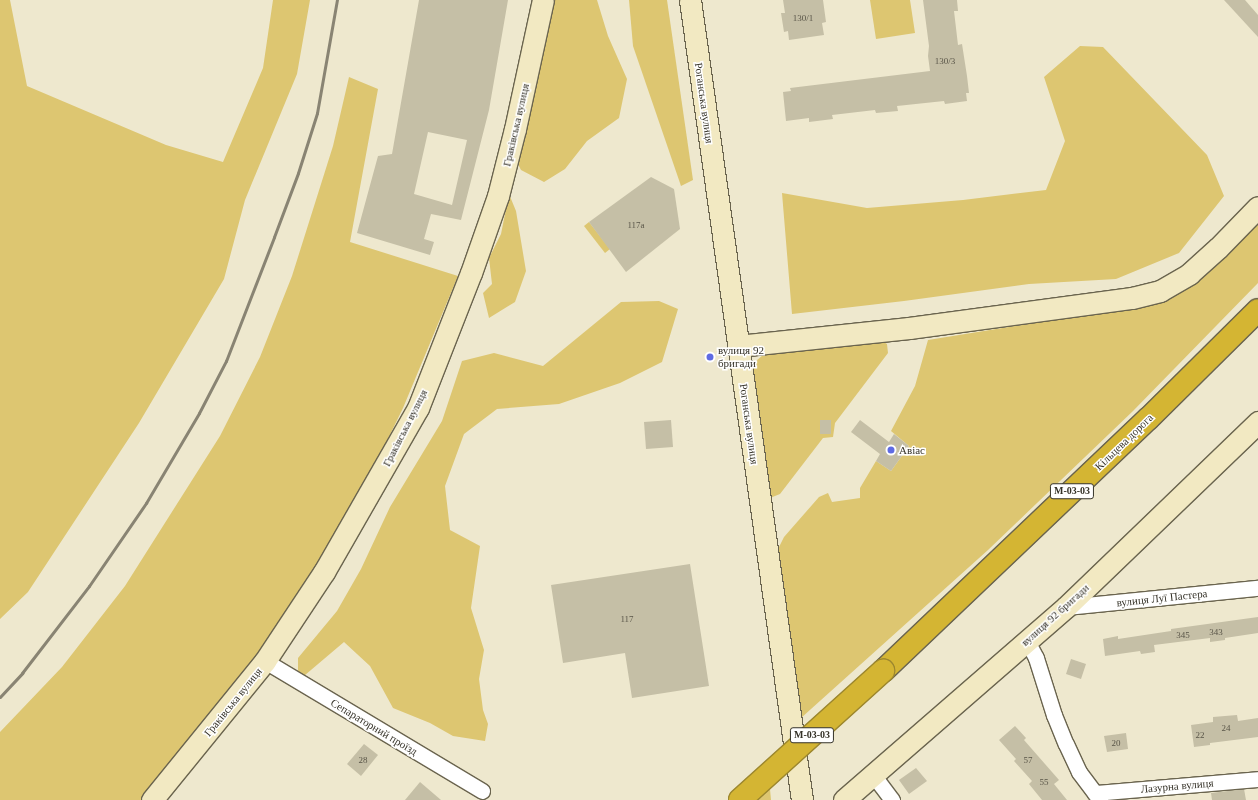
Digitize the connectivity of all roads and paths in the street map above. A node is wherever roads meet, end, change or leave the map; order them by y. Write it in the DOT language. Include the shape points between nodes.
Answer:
graph roads {
  1 [pos="543,0"];
  2 [pos="690,0"];
  3 [pos="1258,207"];
  4 [pos="1258,310"];
  5 [pos="738,346"];
  6 [pos="1258,422"];
  7 [pos="1258,588"];
  8 [pos="1066,607"];
  9 [pos="1027,641"];
  10 [pos="265,661"];
  11 [pos="874,776"];
  12 [pos="1258,779"];
  13 [pos="482,791"];
  14 [pos="1098,796"];
  15 [pos="152,800"];
  16 [pos="740,800"];
  17 [pos="802,800"];
  18 [pos="844,800"];
  19 [pos="892,800"];
  1 -- 10 [label="street, Граківська вулиця" via="498,196 418,408 324,572"];
  2 -- 5 [label="street, Роганська вулиця"];
  3 -- 5 [label="street" via="1189,274 1160,292 909,328"];
  4 -- 16 [label="highway, Кільцева дорога / М-03-03, bridge" via="1144,423 883,671"];
  5 -- 17 [label="street, Роганська вулиця"];
  6 -- 8 [label="street, вулиця 92 бригади"];
  7 -- 8 [label="street, вулиця Луї Пастера"];
  8 -- 9 [label="street, вулиця 92 бригади"];
  9 -- 11 [label="street, вулиця 92 бригади"];
  9 -- 14 [label="street" via="1036,658 1066,744 1079,772"];
  10 -- 13 [label="street, Сепараторний проїзд"];
  10 -- 15 [label="street, Граківська вулиця"];
  11 -- 18 [label="street, вулиця 92 бригади"];
  11 -- 19 [label="street"];
  12 -- 14 [label="street, Лазурна вулиця"];
}
